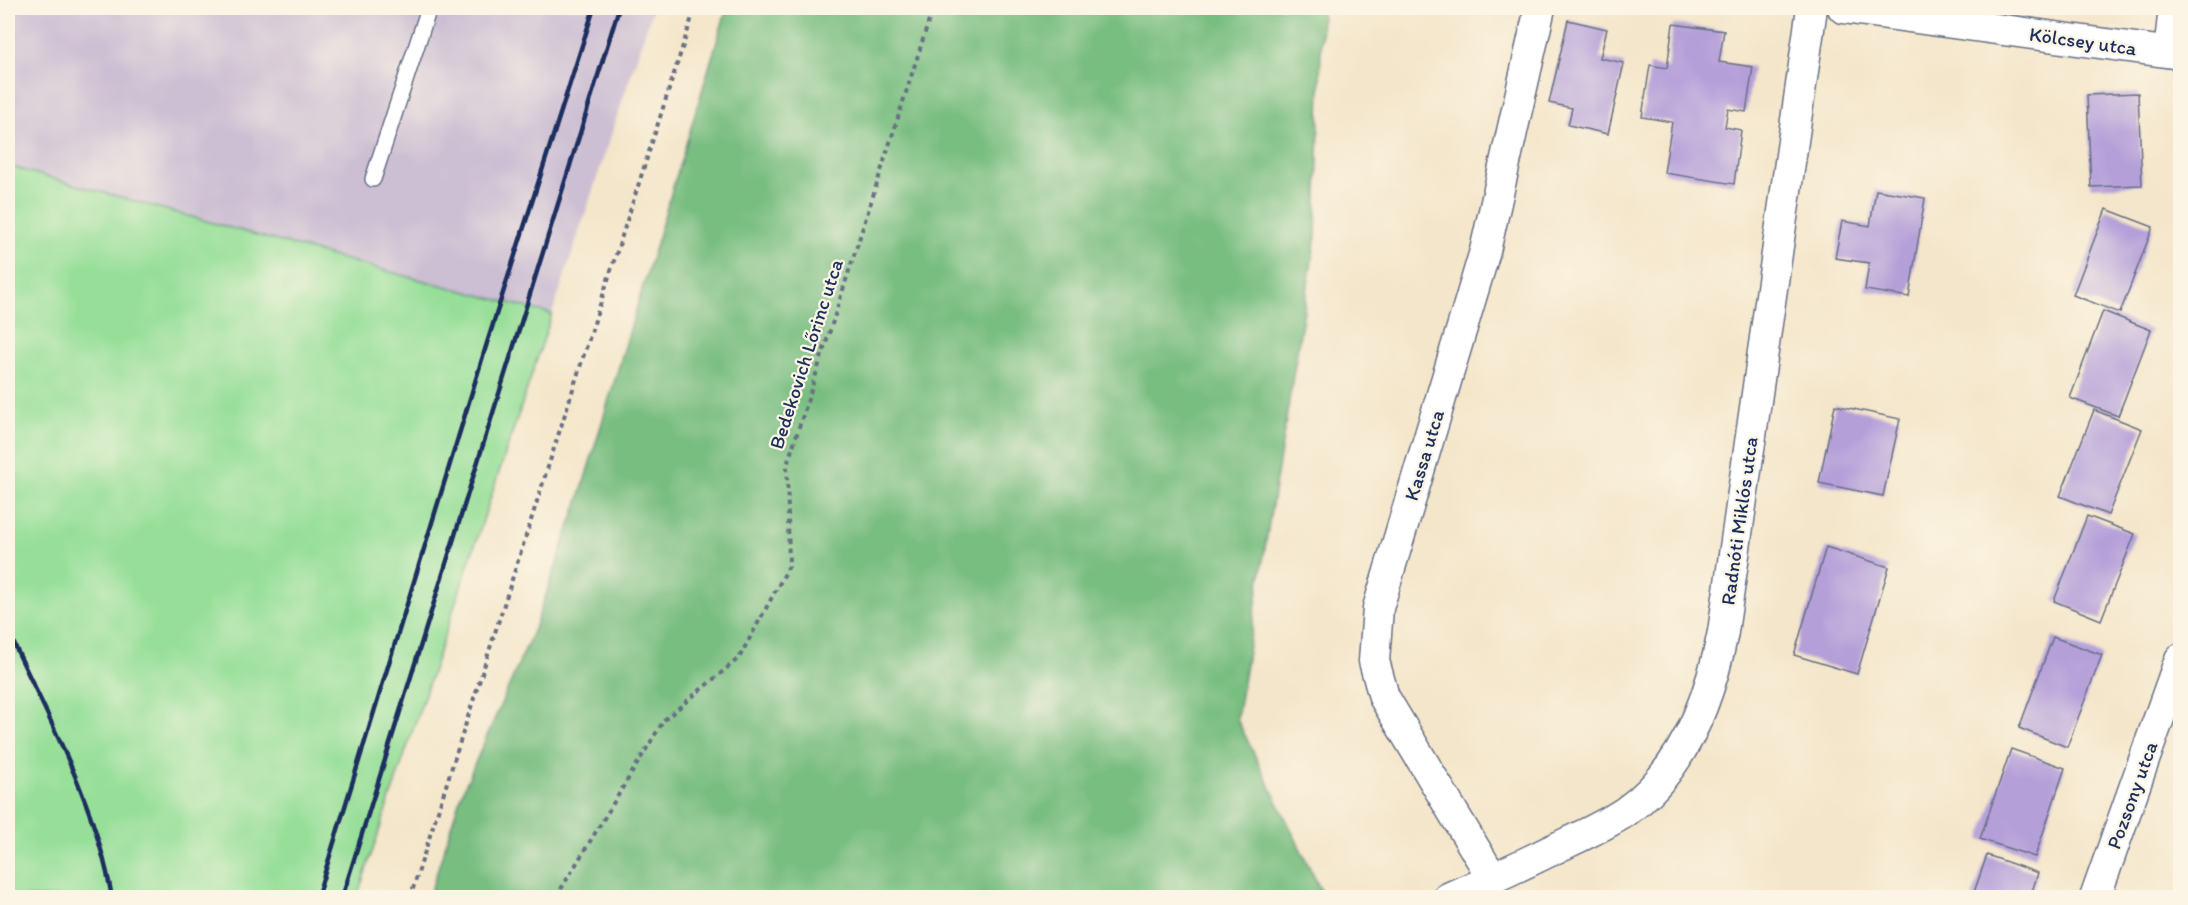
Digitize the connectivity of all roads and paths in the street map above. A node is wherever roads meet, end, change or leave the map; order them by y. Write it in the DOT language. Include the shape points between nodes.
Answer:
graph roads {
  1 [pos="429,8"];
  2 [pos="695,8"];
  3 [pos="933,8"];
  4 [pos="1540,8"];
  5 [pos="1812,8"];
  6 [pos="1843,8"];
  7 [pos="2174,8"];
  8 [pos="2175,53"];
  9 [pos="373,179"];
  10 [pos="2181,659"];
  11 [pos="1493,879"];
  12 [pos="410,897"];
  13 [pos="559,897"];
  14 [pos="1448,897"];
  15 [pos="2095,897"];
  1 -- 9 [label="lane"];
  2 -- 12 [label="path"];
  3 -- 13 [label="path, Bedekovich Lőrinc utca" via="787,465 789,566 739,658 664,720"];
  4 -- 11 [label="street, Kassa utca" via="1485,251 1378,608 1375,633 1374,661 1384,697"];
  5 -- 11 [label="street, Radnóti Miklós utca" via="1723,632 1708,694 1685,745 1647,794 1625,812"];
  6 -- 8 [label="street, Kölcsey utca"];
  7 -- 8 [label="street"];
  10 -- 15 [label="street, Pozsony utca"];
  11 -- 14 [label="street, Radnóti Miklós utca"];
}
